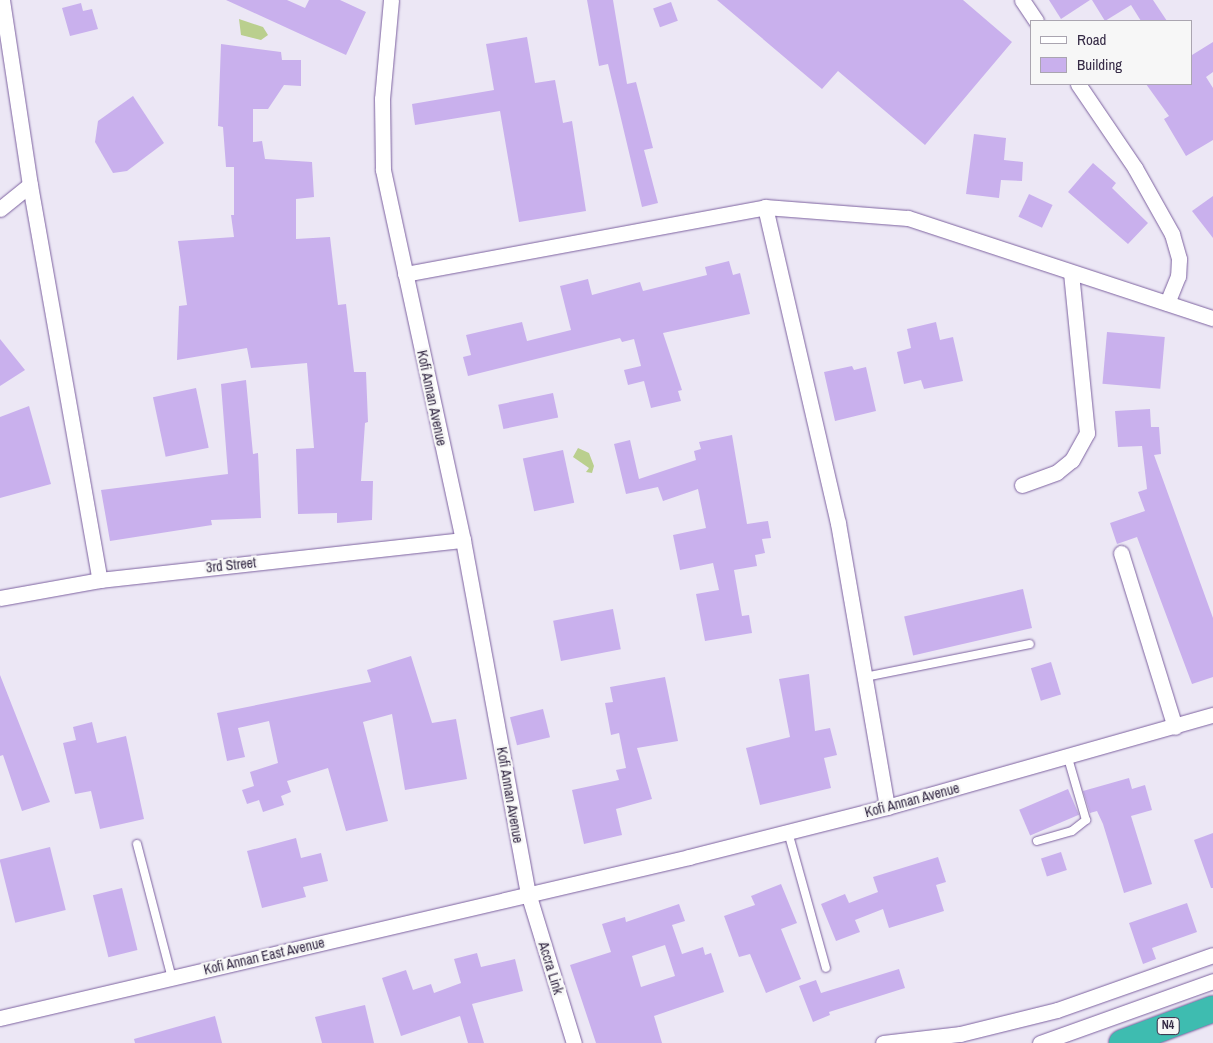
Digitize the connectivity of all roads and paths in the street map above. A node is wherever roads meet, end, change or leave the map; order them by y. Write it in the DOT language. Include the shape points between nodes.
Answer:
graph roads {
  1 [pos="2,0"];
  2 [pos="391,0"];
  3 [pos="1022,0"];
  4 [pos="1035,20"];
  5 [pos="1079,85"];
  6 [pos="30,185"];
  7 [pos="765,207"];
  8 [pos="0,209"];
  9 [pos="1071,272"];
  10 [pos="405,274"];
  11 [pos="1166,302"];
  12 [pos="1213,318"];
  13 [pos="1022,485"];
  14 [pos="463,540"];
  15 [pos="1121,553"];
  16 [pos="100,580"];
  17 [pos="0,598"];
  18 [pos="1030,644"];
  19 [pos="865,677"];
  20 [pos="1213,714"];
  21 [pos="1175,727"];
  22 [pos="1068,758"];
  23 [pos="887,807"];
  24 [pos="788,832"];
  25 [pos="1037,841"];
  26 [pos="137,844"];
  27 [pos="528,893"];
  28 [pos="1213,955"];
  29 [pos="826,968"];
  30 [pos="172,978"];
  31 [pos="1213,981"];
  32 [pos="1213,1009"];
  33 [pos="0,1018"];
  34 [pos="574,1043"];
  35 [pos="883,1043"];
  36 [pos="1040,1043"];
  37 [pos="1122,1043"];
  1 -- 6 [label="street"];
  2 -- 10 [label="street, Kofi Annan Avenue" via="382,99 383,170"];
  3 -- 4 [label="street"];
  5 -- 11 [label="street" via="1135,168 1172,234 1179,260 1178,276"];
  6 -- 8 [label="street"];
  6 -- 16 [label="street"];
  7 -- 9 [label="street" via="908,218"];
  7 -- 10 [label="street"];
  7 -- 19 [label="street" via="838,523"];
  9 -- 11 [label="street"];
  9 -- 13 [label="street" via="1087,433 1072,460 1057,472"];
  10 -- 14 [label="street, Kofi Annan Avenue"];
  11 -- 12 [label="street"];
  14 -- 16 [label="street, 3rd Street"];
  14 -- 27 [label="street, Kofi Annan Avenue"];
  15 -- 21 [label="street"];
  16 -- 17 [label="street, 3rd Street"];
  18 -- 19 [label="lane"];
  19 -- 23 [label="street"];
  20 -- 21 [label="street, Kofi Annan Avenue"];
  21 -- 22 [label="street, Kofi Annan Avenue"];
  22 -- 23 [label="street, Kofi Annan Avenue"];
  22 -- 25 [label="lane" via="1086,820 1072,831"];
  23 -- 24 [label="street, Kofi Annan Avenue"];
  24 -- 27 [label="street, Kofi Annan Avenue"];
  24 -- 29 [label="lane"];
  26 -- 30 [label="lane"];
  27 -- 30 [label="street, Kofi Annan East Avenue"];
  27 -- 34 [label="street, Accra Link"];
  28 -- 35 [label="street" via="1030,1017 960,1034"];
  30 -- 33 [label="street, Kofi Annan East Avenue"];
  31 -- 36 [label="street"];
  32 -- 37 [label="highway, N4"];
}
